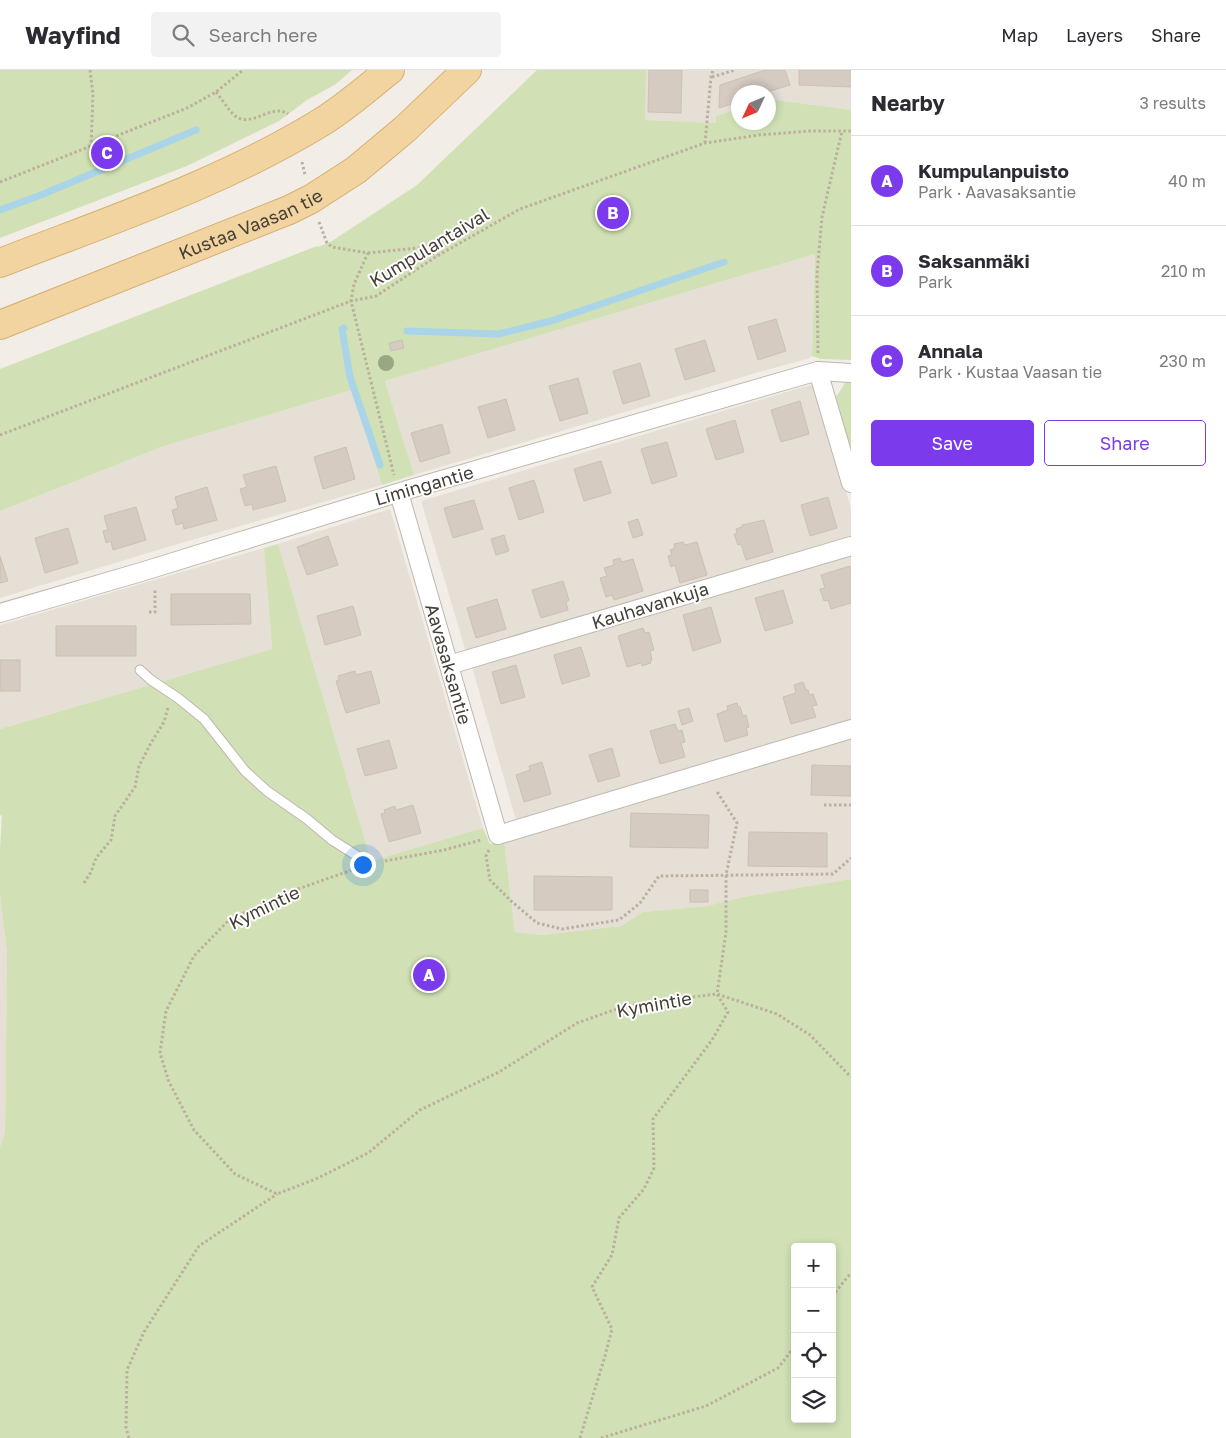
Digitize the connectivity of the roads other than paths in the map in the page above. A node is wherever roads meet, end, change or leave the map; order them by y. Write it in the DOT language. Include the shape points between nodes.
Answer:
graph roads {
  1 [pos="390,70"];
  2 [pos="467,70"];
  3 [pos="0,262"];
  4 [pos="0,325"];
  5 [pos="818,371"];
  6 [pos="851,373"];
  7 [pos="851,483"];
  8 [pos="399,493"];
  9 [pos="851,546"];
  10 [pos="0,613"];
  11 [pos="449,665"];
  12 [pos="140,670"];
  13 [pos="851,729"];
  14 [pos="370,864"];
  1 -- 3 [label="main road" via="320,123 246,164"];
  2 -- 4 [label="main road, Kustaa Vaasan tie" via="406,129 363,164 311,198 289,210"];
  5 -- 6 [label="street, Limingantie"];
  5 -- 7 [label="street"];
  5 -- 8 [label="street, Limingantie"];
  8 -- 10 [label="street, Limingantie"];
  8 -- 11 [label="street, Aavasaksantie"];
  9 -- 11 [label="street, Kauhavankuja"];
  11 -- 13 [label="street, Aavasaksantie" via="498,835"];
  12 -- 14 [label="lane" via="204,719 245,771 267,790 332,840"];
}
